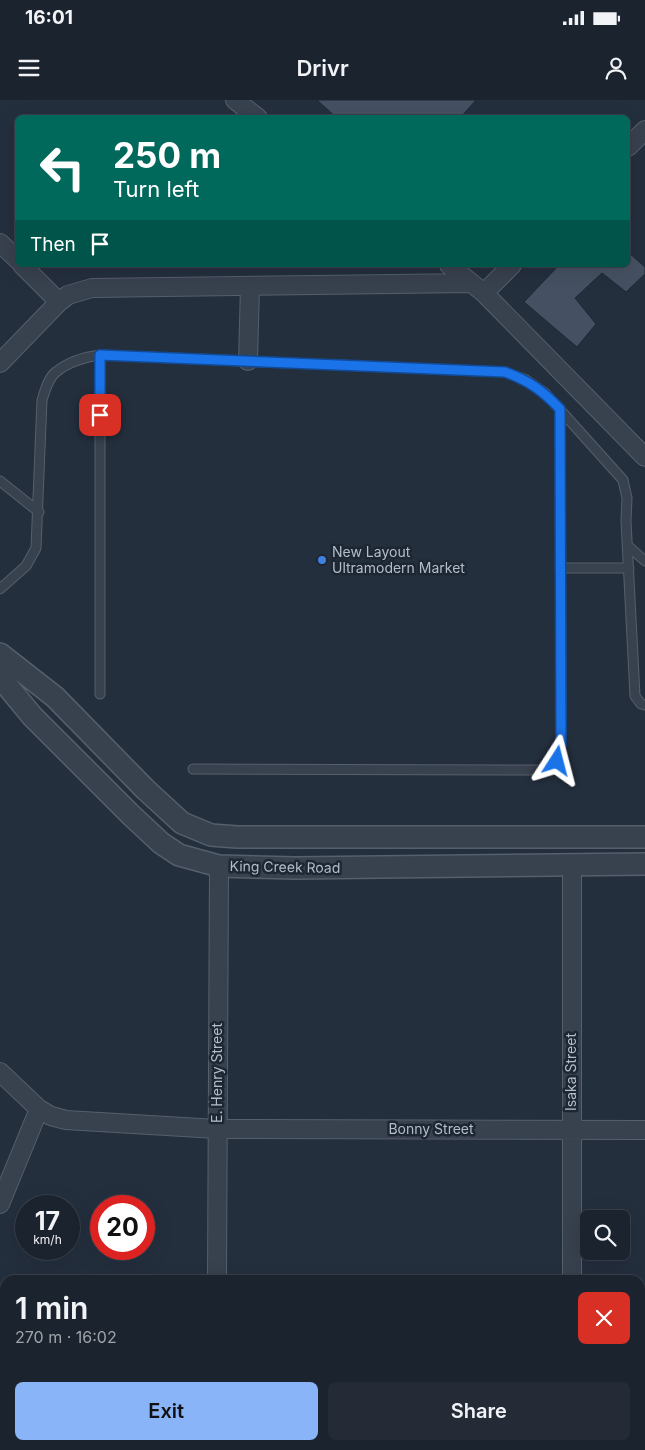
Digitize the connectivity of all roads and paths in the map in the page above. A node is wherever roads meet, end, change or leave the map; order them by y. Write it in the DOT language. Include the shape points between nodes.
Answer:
graph roads {
  1 [pos="235,100"];
  2 [pos="254,115"];
  3 [pos="645,130"];
  4 [pos="630,146"];
  5 [pos="0,242"];
  6 [pos="15,257"];
  7 [pos="24,267"];
  8 [pos="451,267"];
  9 [pos="509,267"];
  10 [pos="250,286"];
  11 [pos="478,288"];
  12 [pos="58,302"];
  13 [pos="100,355"];
  14 [pos="248,361"];
  15 [pos="0,363"];
  16 [pos="560,409"];
  17 [pos="645,456"];
  18 [pos="0,480"];
  19 [pos="39,512"];
  20 [pos="628,546"];
  21 [pos="645,561"];
  22 [pos="560,568"];
  23 [pos="629,568"];
  24 [pos="0,589"];
  25 [pos="0,654"];
  26 [pos="0,677"];
  27 [pos="100,694"];
  28 [pos="645,705"];
  29 [pos="192,769"];
  30 [pos="645,837"];
  31 [pos="572,864"];
  32 [pos="645,864"];
  33 [pos="219,866"];
  34 [pos="0,1072"];
  35 [pos="39,1109"];
  36 [pos="217,1129"];
  37 [pos="571,1129"];
  38 [pos="645,1130"];
  39 [pos="0,1204"];
  40 [pos="217,1275"];
  41 [pos="572,1275"];
  1 -- 2 [label="street"];
  3 -- 4 [label="street"];
  5 -- 6 [label="street"];
  7 -- 12 [label="street"];
  8 -- 11 [label="street"];
  9 -- 11 [label="street"];
  10 -- 11 [label="street"];
  10 -- 12 [label="street" via="92,288 68,295"];
  10 -- 14 [label="street"];
  11 -- 17 [label="street"];
  12 -- 15 [label="street"];
  13 -- 14 [label="lane"];
  13 -- 19 [label="lane" via="84,357 55,372 42,400"];
  13 -- 27 [label="lane"];
  14 -- 16 [label="lane" via="505,372 526,380"];
  16 -- 20 [label="lane" via="623,480 627,498"];
  16 -- 22 [label="lane"];
  18 -- 19 [label="lane"];
  19 -- 24 [label="lane" via="36,548 26,566"];
  20 -- 21 [label="lane"];
  20 -- 23 [label="lane"];
  22 -- 23 [label="lane"];
  22 -- 29 [label="lane" via="561,744 557,761 545,770"];
  23 -- 28 [label="lane" via="635,696"];
  25 -- 30 [label="street, King Creek Road" via="55,698 182,823 211,835 237,838"];
  26 -- 33 [label="street, King Creek Road" via="32,716 161,843 179,855"];
  31 -- 32 [label="street, King Creek Road"];
  31 -- 33 [label="street, King Creek Road"];
  31 -- 37 [label="street, Isaka Street"];
  33 -- 36 [label="street, E. Henry Street"];
  34 -- 35 [label="street"];
  35 -- 36 [label="street, Bonny Street" via="66,1120"];
  35 -- 39 [label="street"];
  36 -- 37 [label="street, Bonny Street"];
  36 -- 40 [label="street, E. Henry Street"];
  37 -- 38 [label="street, Bonny Street"];
  37 -- 41 [label="street, Isaka Street"];
}
